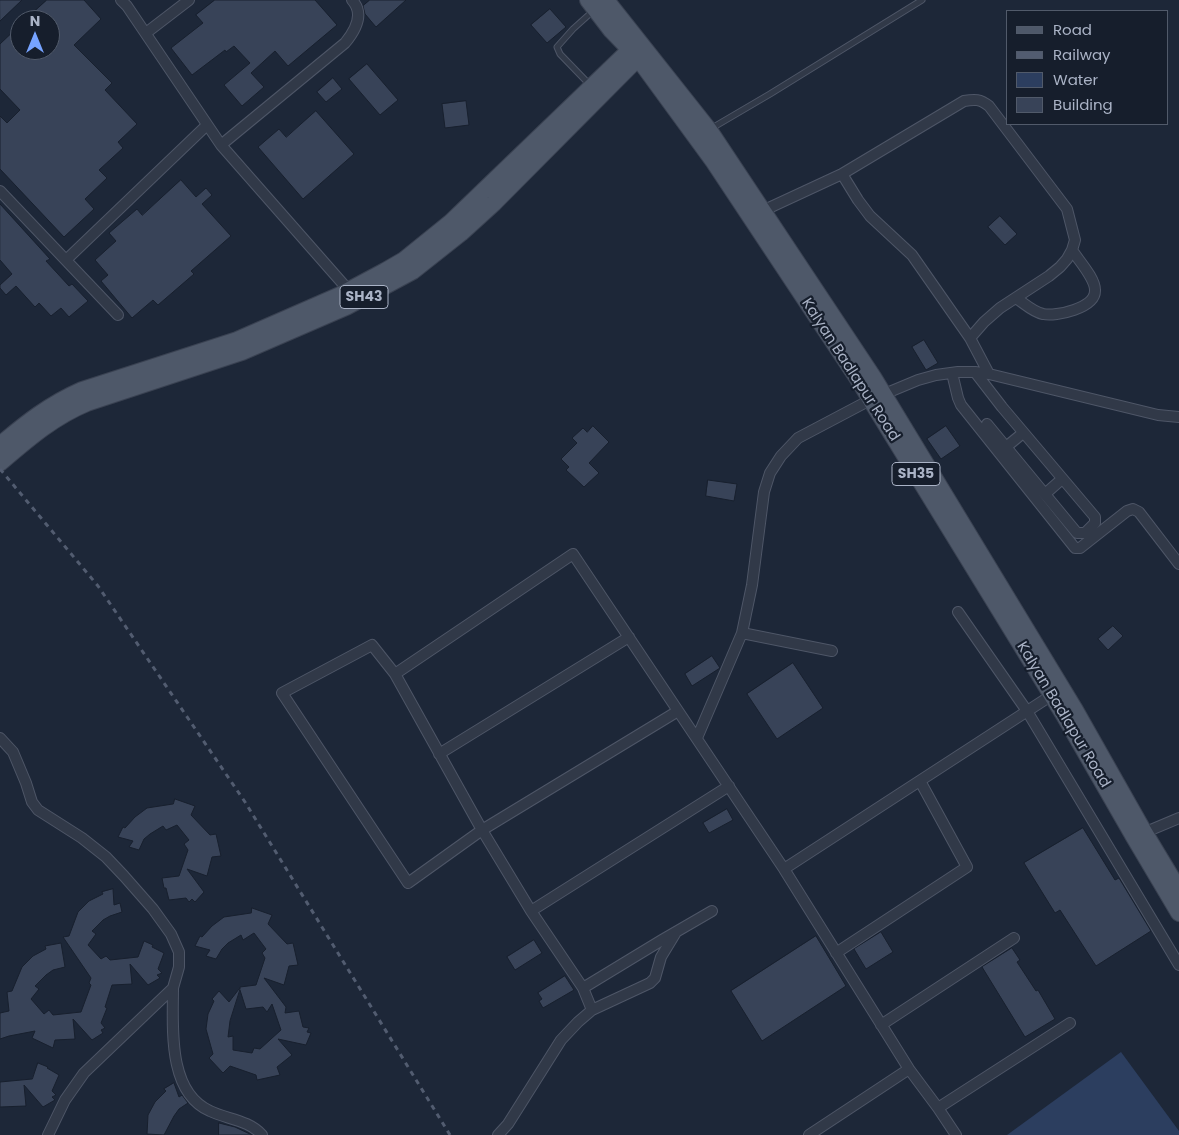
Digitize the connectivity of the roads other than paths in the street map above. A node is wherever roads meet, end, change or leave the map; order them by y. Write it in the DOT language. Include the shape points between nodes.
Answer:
graph roads {
  1 [pos="121,0"];
  2 [pos="189,0"];
  3 [pos="352,0"];
  4 [pos="922,0"];
  5 [pos="596,3"];
  6 [pos="146,33"];
  7 [pos="638,50"];
  8 [pos="592,86"];
  9 [pos="207,125"];
  10 [pos="703,133"];
  11 [pos="221,145"];
  12 [pos="842,174"];
  13 [pos="0,191"];
  14 [pos="757,214"];
  15 [pos="1072,250"];
  16 [pos="66,260"];
  17 [pos="353,296"];
  18 [pos="1016,298"];
  19 [pos="118,315"];
  20 [pos="970,338"];
  21 [pos="976,372"];
  22 [pos="952,373"];
  23 [pos="989,374"];
  24 [pos="877,397"];
  25 [pos="1179,417"];
  26 [pos="987,424"];
  27 [pos="1024,433"];
  28 [pos="17,440"];
  29 [pos="0,445"];
  30 [pos="1006,447"];
  31 [pos="0,463"];
  32 [pos="1062,479"];
  33 [pos="1045,494"];
  34 [pos="1179,564"];
  35 [pos="958,612"];
  36 [pos="742,633"];
  37 [pos="629,637"];
  38 [pos="832,651"];
  39 [pos="395,674"];
  40 [pos="1052,695"];
  41 [pos="678,711"];
  42 [pos="1027,711"];
  43 [pos="1070,712"];
  44 [pos="0,738"];
  45 [pos="697,738"];
  46 [pos="439,754"];
  47 [pos="920,781"];
  48 [pos="729,786"];
  49 [pos="1179,818"];
  50 [pos="482,830"];
  51 [pos="1139,835"];
  52 [pos="784,869"];
  53 [pos="1179,890"];
  54 [pos="531,911"];
  55 [pos="712,911"];
  56 [pos="1179,913"];
  57 [pos="677,931"];
  58 [pos="1014,938"];
  59 [pos="836,953"];
  60 [pos="1179,965"];
  61 [pos="173,988"];
  62 [pos="583,988"];
  63 [pos="592,1010"];
  64 [pos="1070,1023"];
  65 [pos="881,1025"];
  66 [pos="909,1069"];
  67 [pos="938,1108"];
  68 [pos="48,1135"];
  69 [pos="262,1135"];
  70 [pos="498,1135"];
  71 [pos="809,1135"];
  72 [pos="956,1135"];
  1 -- 6 [label="street"];
  2 -- 6 [label="street"];
  3 -- 11 [label="street" via="358,11 358,21 345,43"];
  4 -- 10 [label="lane"];
  5 -- 7 [label="main road, Kalyan Badlapur Road / SH35" via="612,30"];
  5 -- 8 [label="lane" via="557,47"];
  6 -- 9 [label="street"];
  7 -- 8 [label="main road, SH43"];
  7 -- 10 [label="main road, Kalyan Badlapur Road / SH35"];
  7 -- 17 [label="main road, SH43" via="494,203 461,233 413,271"];
  8 -- 17 [label="main road, SH43" via="451,222"];
  9 -- 11 [label="street"];
  9 -- 16 [label="street"];
  10 -- 14 [label="main road, Kalyan Badlapur Road / SH35" via="714,162"];
  11 -- 17 [label="street"];
  12 -- 14 [label="street"];
  12 -- 15 [label="street" via="964,101 982,100 1067,209 1075,240"];
  12 -- 20 [label="street" via="870,216 912,255"];
  13 -- 16 [label="street"];
  14 -- 24 [label="main road, Kalyan Badlapur Road / SH35" via="858,379"];
  15 -- 18 [label="street" via="1049,276"];
  15 -- 18 [label="street" via="1095,289 1095,295 1085,306 1065,313 1043,314"];
  16 -- 19 [label="street"];
  17 -- 28 [label="main road, SH43" via="237,340 82,390 45,409"];
  18 -- 20 [label="street" via="993,314"];
  20 -- 23 [label="street"];
  21 -- 22 [label="street"];
  21 -- 23 [label="street"];
  21 -- 27 [label="street"];
  22 -- 24 [label="street" via="918,380"];
  22 -- 34 [label="street" via="961,405 1075,548 1080,548 1133,509 1139,512"];
  23 -- 25 [label="street" via="1158,415"];
  24 -- 36 [label="street" via="798,438 770,473 764,492 749,605"];
  24 -- 40 [label="main road, Kalyan Badlapur Road / SH35"];
  24 -- 43 [label="main road, Kalyan Badlapur Road / SH35"];
  26 -- 30 [label="street"];
  27 -- 30 [label="street"];
  27 -- 32 [label="street"];
  28 -- 29 [label="main road, SH43"];
  28 -- 31 [label="main road, SH43"];
  30 -- 33 [label="street"];
  32 -- 33 [label="street"];
  32 -- 33 [label="street" via="1095,517 1096,523 1085,533 1078,533"];
  35 -- 42 [label="street"];
  36 -- 38 [label="street"];
  36 -- 45 [label="street"];
  37 -- 39 [label="street" via="573,554"];
  37 -- 41 [label="street"];
  37 -- 46 [label="street"];
  39 -- 46 [label="street"];
  39 -- 50 [label="street" via="372,645 282,693 408,883"];
  40 -- 42 [label="street"];
  40 -- 43 [label="main road, Kalyan Badlapur Road / SH35"];
  41 -- 45 [label="street"];
  41 -- 50 [label="street"];
  42 -- 47 [label="street"];
  42 -- 60 [label="street"];
  43 -- 51 [label="main road, Kalyan Badlapur Road / SH35"];
  44 -- 61 [label="street" via="13,752 38,810 106,857 171,934 178,952 179,967"];
  45 -- 48 [label="street"];
  46 -- 50 [label="street"];
  47 -- 52 [label="street"];
  47 -- 59 [label="street" via="967,867"];
  48 -- 52 [label="street"];
  48 -- 54 [label="street"];
  49 -- 51 [label="street"];
  50 -- 54 [label="street"];
  51 -- 53 [label="main road, Kalyan Badlapur Road / SH35"];
  51 -- 56 [label="main road, Kalyan Badlapur Road / SH35"];
  52 -- 59 [label="street"];
  54 -- 62 [label="street"];
  55 -- 57 [label="street"];
  57 -- 62 [label="street"];
  57 -- 63 [label="street" via="661,956 655,978 650,983"];
  58 -- 65 [label="street"];
  59 -- 65 [label="street"];
  61 -- 68 [label="street" via="84,1073 64,1100"];
  61 -- 69 [label="street" via="176,1067 185,1088 196,1102 208,1110 249,1125"];
  62 -- 63 [label="street"];
  63 -- 70 [label="street" via="561,1040"];
  64 -- 67 [label="street"];
  65 -- 66 [label="street"];
  66 -- 67 [label="street"];
  66 -- 71 [label="street"];
  67 -- 72 [label="street"];
}
